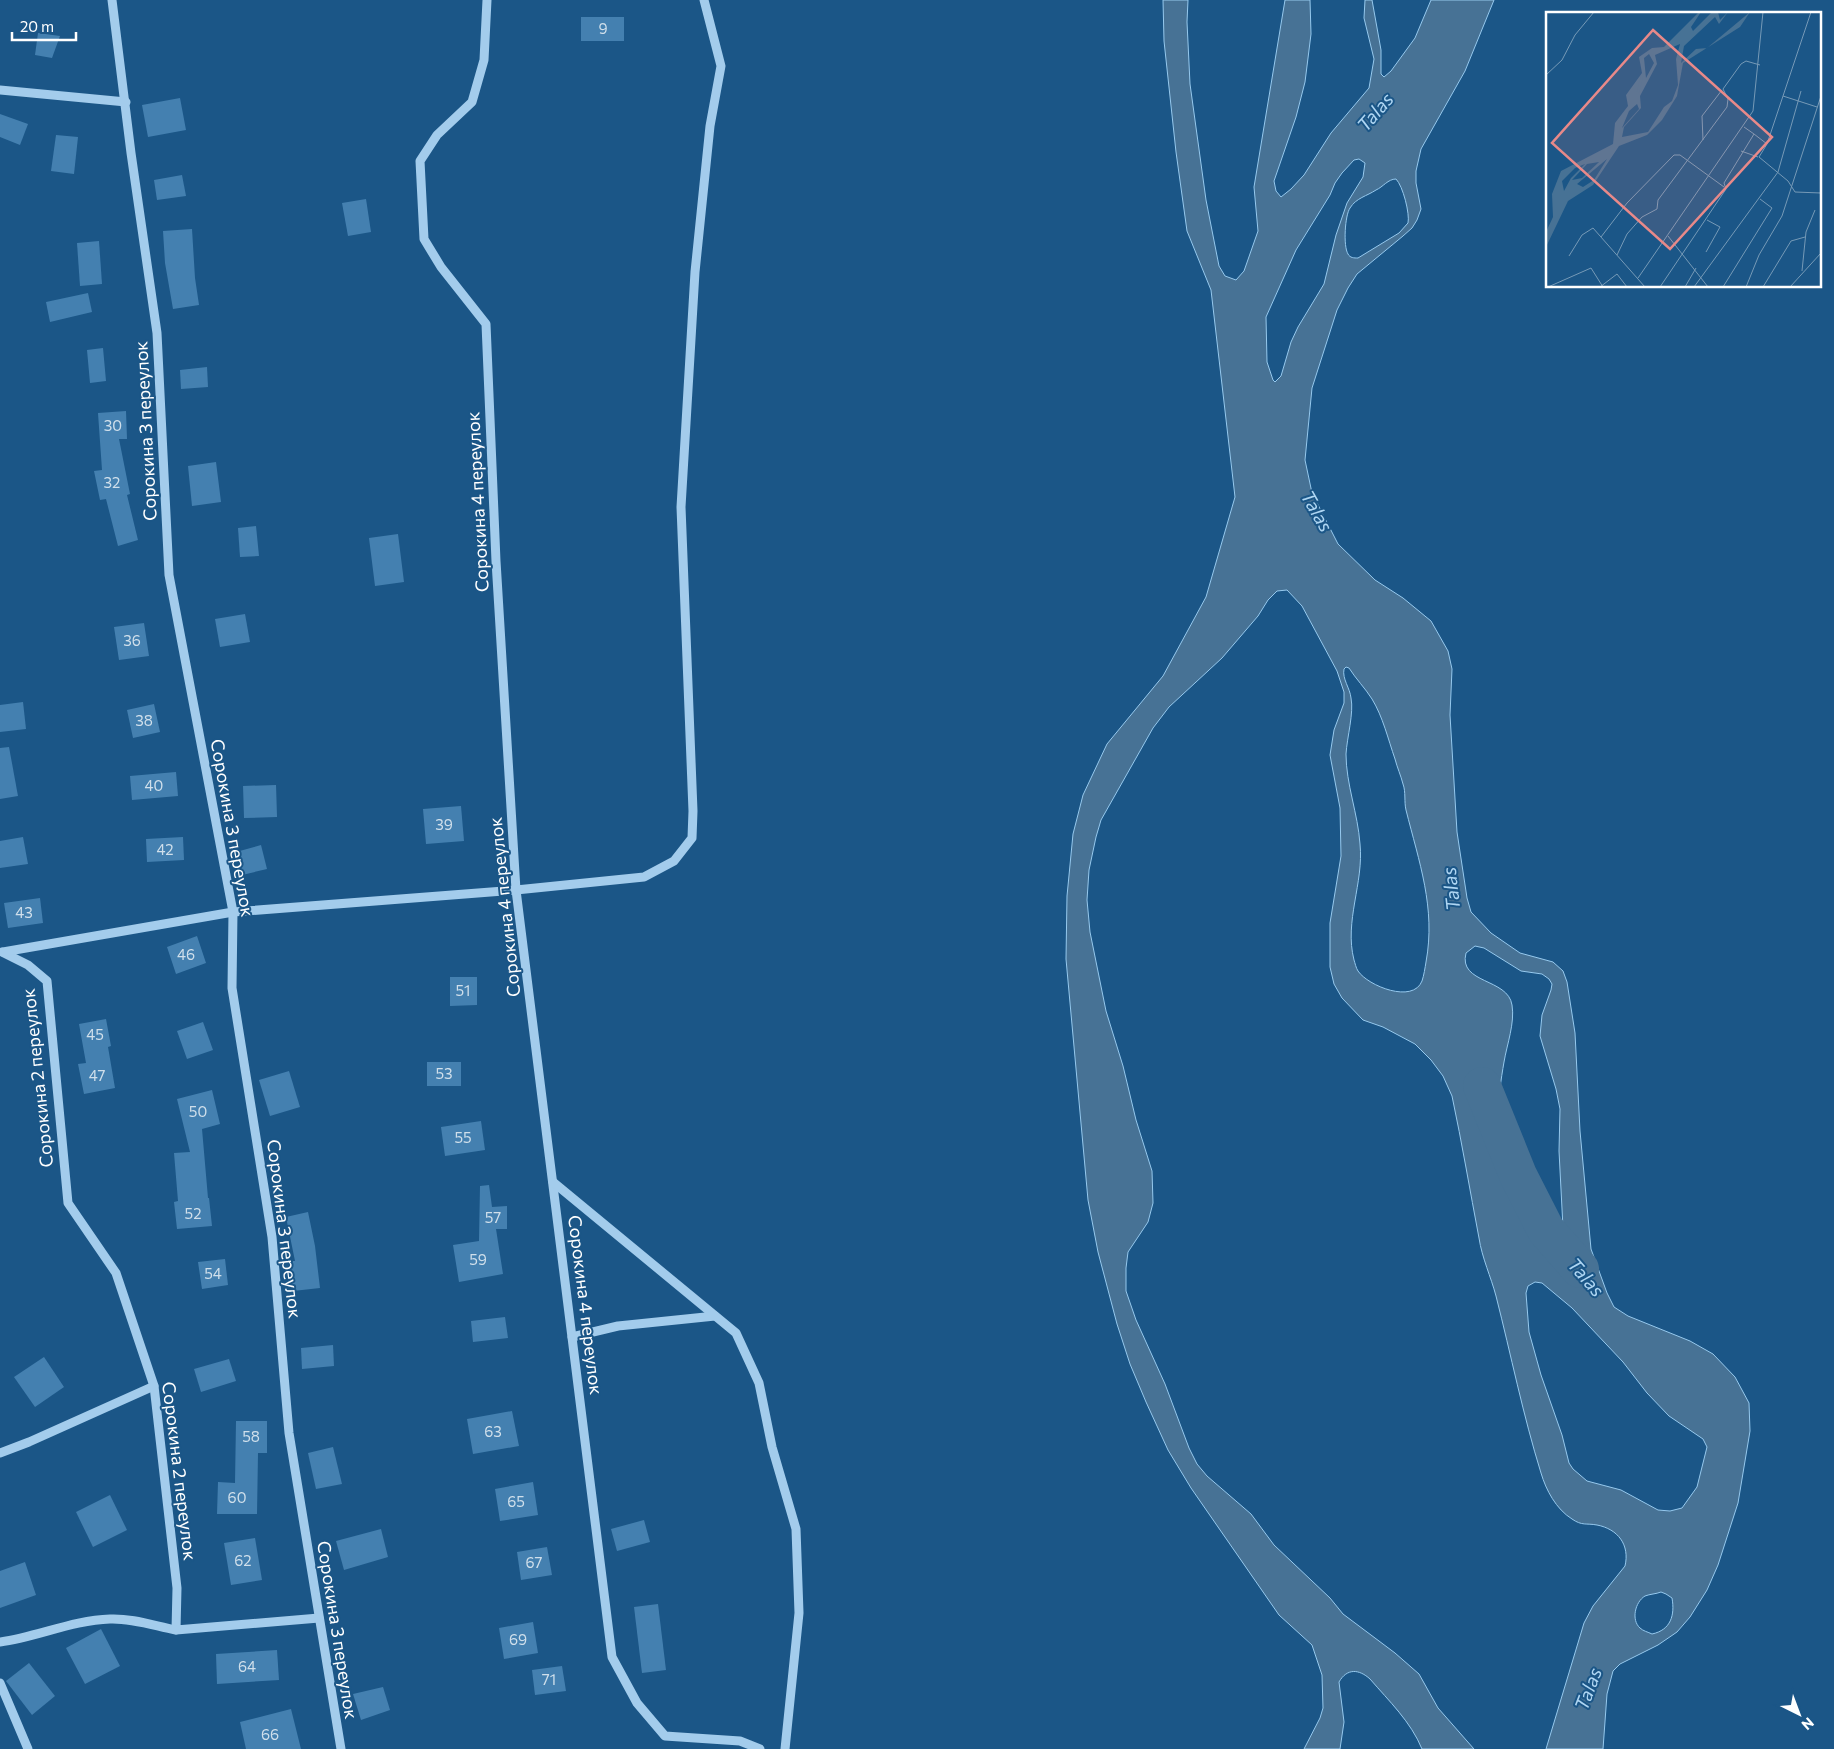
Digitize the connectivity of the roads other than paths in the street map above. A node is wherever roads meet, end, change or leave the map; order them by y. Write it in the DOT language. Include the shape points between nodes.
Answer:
graph roads {
  1 [pos="112,0"];
  2 [pos="487,0"];
  3 [pos="704,0"];
  4 [pos="0,90"];
  5 [pos="126,102"];
  6 [pos="516,890"];
  7 [pos="233,912"];
  8 [pos="2,951"];
  9 [pos="553,1182"];
  10 [pos="715,1316"];
  11 [pos="572,1337"];
  12 [pos="154,1386"];
  13 [pos="0,1453"];
  14 [pos="319,1618"];
  15 [pos="176,1630"];
  16 [pos="0,1642"];
  17 [pos="0,1683"];
  18 [pos="28,1749"];
  19 [pos="341,1749"];
  20 [pos="760,1749"];
  21 [pos="785,1749"];
  1 -- 5 [label="street, Сорокина 3 переулок"];
  2 -- 6 [label="street, Сорокина 4 переулок" via="484,60 472,102 437,135 420,161 424,240 486,324 496,561"];
  3 -- 6 [label="street" via="721,66 710,126 695,272 681,507 692,838 674,861 644,877"];
  4 -- 5 [label="street"];
  5 -- 7 [label="street, Сорокина 3 переулок" via="157,333 170,575"];
  6 -- 7 [label="street"];
  6 -- 9 [label="street, Сорокина 4 переулок"];
  7 -- 8 [label="street"];
  7 -- 14 [label="street, Сорокина 3 переулок" via="232,988 272,1237 289,1434"];
  8 -- 12 [label="street, Сорокина 2 переулок" via="28,965 47,981 68,1203 116,1273"];
  9 -- 10 [label="street"];
  9 -- 11 [label="street, Сорокина 4 переулок"];
  10 -- 11 [label="street" via="618,1326"];
  10 -- 21 [label="street" via="736,1333 759,1383 772,1447 796,1529 799,1613"];
  11 -- 20 [label="street, Сорокина 4 переулок" via="612,1657 637,1703 665,1736 740,1740"];
  12 -- 13 [label="street"];
  12 -- 15 [label="street, Сорокина 2 переулок" via="177,1588"];
  14 -- 15 [label="street"];
  14 -- 19 [label="street, Сорокина 3 переулок"];
  15 -- 16 [label="street" via="111,1619 84,1622"];
  17 -- 18 [label="street"];
}
